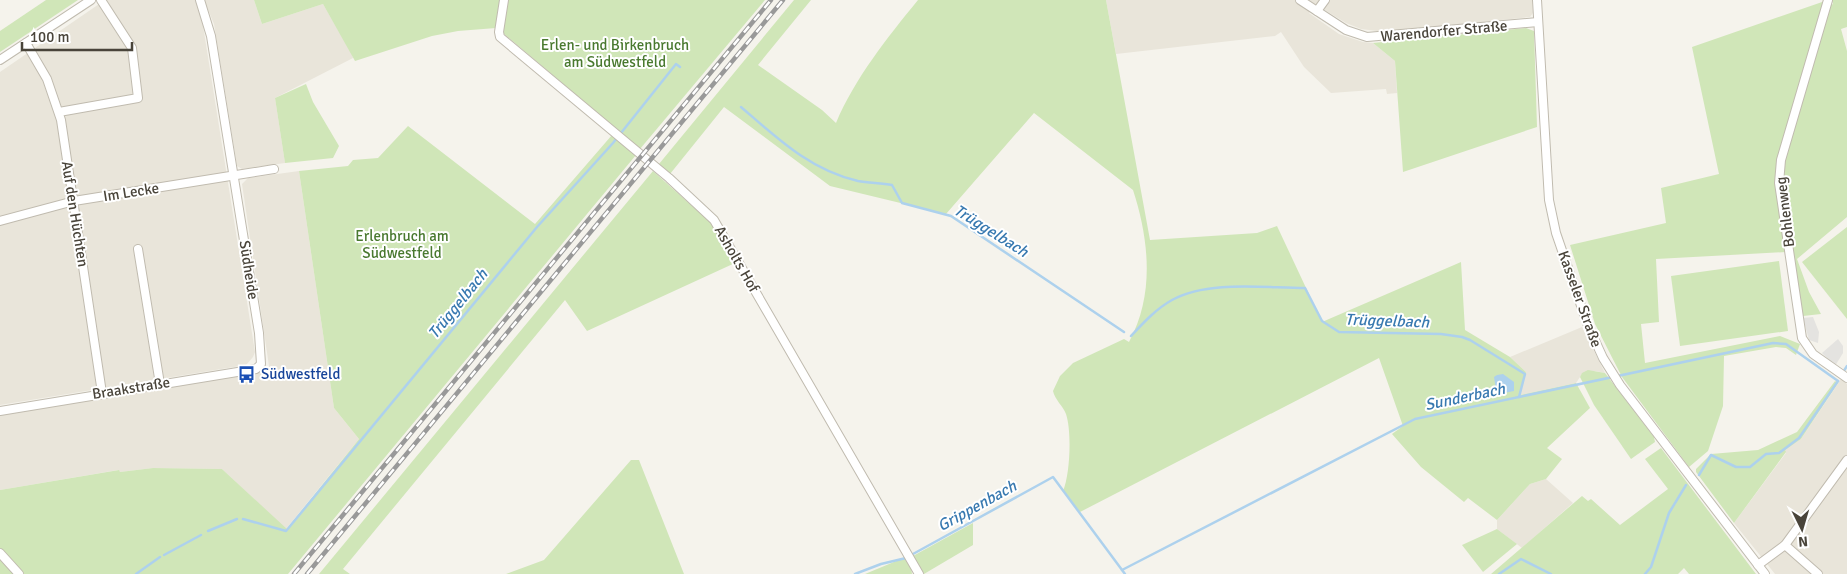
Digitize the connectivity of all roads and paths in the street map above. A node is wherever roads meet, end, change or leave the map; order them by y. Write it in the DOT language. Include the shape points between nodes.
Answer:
graph roads {
  1 [pos="91,0"];
  2 [pos="102,0"];
  3 [pos="200,0"];
  4 [pos="504,0"];
  5 [pos="1300,0"];
  6 [pos="1325,0"];
  7 [pos="1537,0"];
  8 [pos="1828,0"];
  9 [pos="1317,11"];
  10 [pos="1538,22"];
  11 [pos="26,44"];
  12 [pos="0,60"];
  13 [pos="59,112"];
  14 [pos="274,169"];
  15 [pos="233,175"];
  16 [pos="74,201"];
  17 [pos="0,221"];
  18 [pos="138,249"];
  19 [pos="261,364"];
  20 [pos="1844,376"];
  21 [pos="160,384"];
  22 [pos="102,392"];
  23 [pos="0,411"];
  24 [pos="1847,460"];
  25 [pos="1785,545"];
  26 [pos="0,553"];
  27 [pos="1758,565"];
  28 [pos="19,574"];
  29 [pos="919,574"];
  30 [pos="1765,574"];
  31 [pos="1818,574"];
  1 -- 11 [label="street"];
  2 -- 13 [label="street" via="132,48 138,98"];
  3 -- 15 [label="street, Südheide" via="209,24"];
  4 -- 29 [label="street, Asholts Hof" via="498,32 500,37 615,132 714,220"];
  5 -- 9 [label="street, Warendorfer Straße"];
  6 -- 9 [label="street"];
  7 -- 10 [label="street, Kasseler Straße"];
  8 -- 20 [label="street, Bohlenweg" via="1779,176 1802,338 1813,354"];
  9 -- 10 [label="street, Warendorfer Straße" via="1346,30 1367,37"];
  10 -- 27 [label="street, Kasseler Straße" via="1552,217 1587,322 1620,385"];
  11 -- 12 [label="street"];
  11 -- 13 [label="street, Auf den Hüchten" via="47,79"];
  13 -- 16 [label="street, Auf den Hüchten"];
  14 -- 15 [label="street"];
  15 -- 16 [label="street, Im Lecke"];
  15 -- 19 [label="street, Südheide" via="259,333"];
  16 -- 17 [label="street, Im Lecke"];
  16 -- 22 [label="street, Auf den Hüchten"];
  18 -- 21 [label="street"];
  19 -- 21 [label="street, Braakstraße" via="256,368"];
  21 -- 22 [label="street, Braakstraße"];
  22 -- 23 [label="street, Braakstraße"];
  24 -- 25 [label="street"];
  25 -- 27 [label="street"];
  25 -- 31 [label="street"];
  26 -- 28 [label="street"];
  27 -- 30 [label="street, Kasseler Straße"];
}
